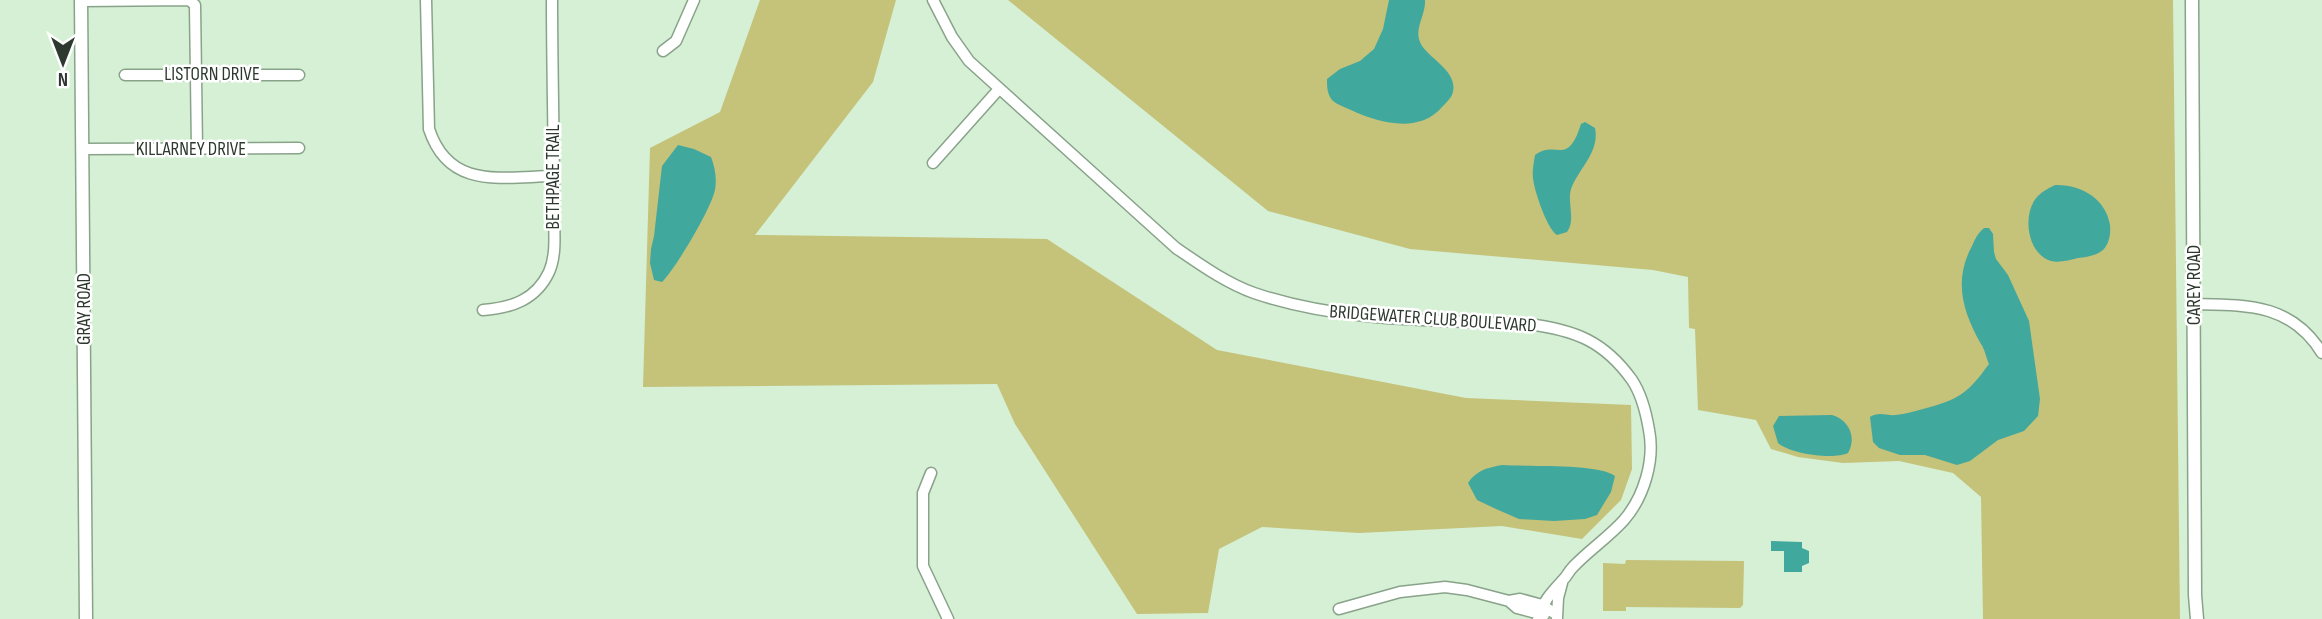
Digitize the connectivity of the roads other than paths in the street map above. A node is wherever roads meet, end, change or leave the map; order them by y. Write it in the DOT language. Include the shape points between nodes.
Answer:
graph roads {
  1 [pos="426,0"];
  2 [pos="552,0"];
  3 [pos="694,0"];
  4 [pos="933,0"];
  5 [pos="2192,0"];
  6 [pos="81,1"];
  7 [pos="663,51"];
  8 [pos="197,74"];
  9 [pos="125,75"];
  10 [pos="299,75"];
  11 [pos="999,89"];
  12 [pos="299,148"];
  13 [pos="83,149"];
  14 [pos="197,149"];
  15 [pos="933,163"];
  16 [pos="554,176"];
  17 [pos="2194,304"];
  18 [pos="483,310"];
  19 [pos="2322,353"];
  20 [pos="931,473"];
  21 [pos="2196,570"];
  22 [pos="1563,580"];
  23 [pos="1339,609"];
  24 [pos="1540,613"];
  25 [pos="1557,617"];
  26 [pos="86,619"];
  27 [pos="948,619"];
  28 [pos="2197,619"];
  29 [pos="2206,619"];
  1 -- 16 [label="street" via="429,129 434,145 456,169 474,176"];
  2 -- 16 [label="street, BETHPAGE TRAIL"];
  3 -- 7 [label="street" via="683,31"];
  4 -- 11 [label="street, BRIDGEWATER CLUB BOULEVARD" via="969,61"];
  5 -- 17 [label="street, CAREY ROAD"];
  6 -- 8 [label="street" via="193,2"];
  6 -- 13 [label="street, GRAY ROAD"];
  8 -- 9 [label="street, LISTORN DRIVE"];
  8 -- 10 [label="street, LISTORN DRIVE"];
  8 -- 14 [label="street"];
  11 -- 15 [label="street"];
  11 -- 22 [label="street, BRIDGEWATER CLUB BOULEVARD" via="1176,248 1207,270 1252,292 1352,316 1556,328 1603,348 1637,388 1646,410 1650,461 1624,520"];
  12 -- 14 [label="street, KILLARNEY DRIVE"];
  13 -- 14 [label="street, KILLARNEY DRIVE"];
  13 -- 26 [label="street, GRAY ROAD"];
  16 -- 18 [label="street, BETHPAGE TRAIL" via="549,272 529,297"];
  17 -- 19 [label="street" via="2267,309 2295,323"];
  17 -- 21 [label="street, CAREY ROAD"];
  20 -- 27 [label="street" via="923,493 923,566"];
  21 -- 28 [label="street, CAREY ROAD"];
  21 -- 29 [label="street, CAREY ROAD"];
  22 -- 24 [label="street, BRIDGEWATER CLUB BOULEVARD" via="1550,592"];
  22 -- 25 [label="street"];
  23 -- 24 [label="street" via="1434,587 1508,600 1517,608"];
  24 -- 25 [label="street"];
}
